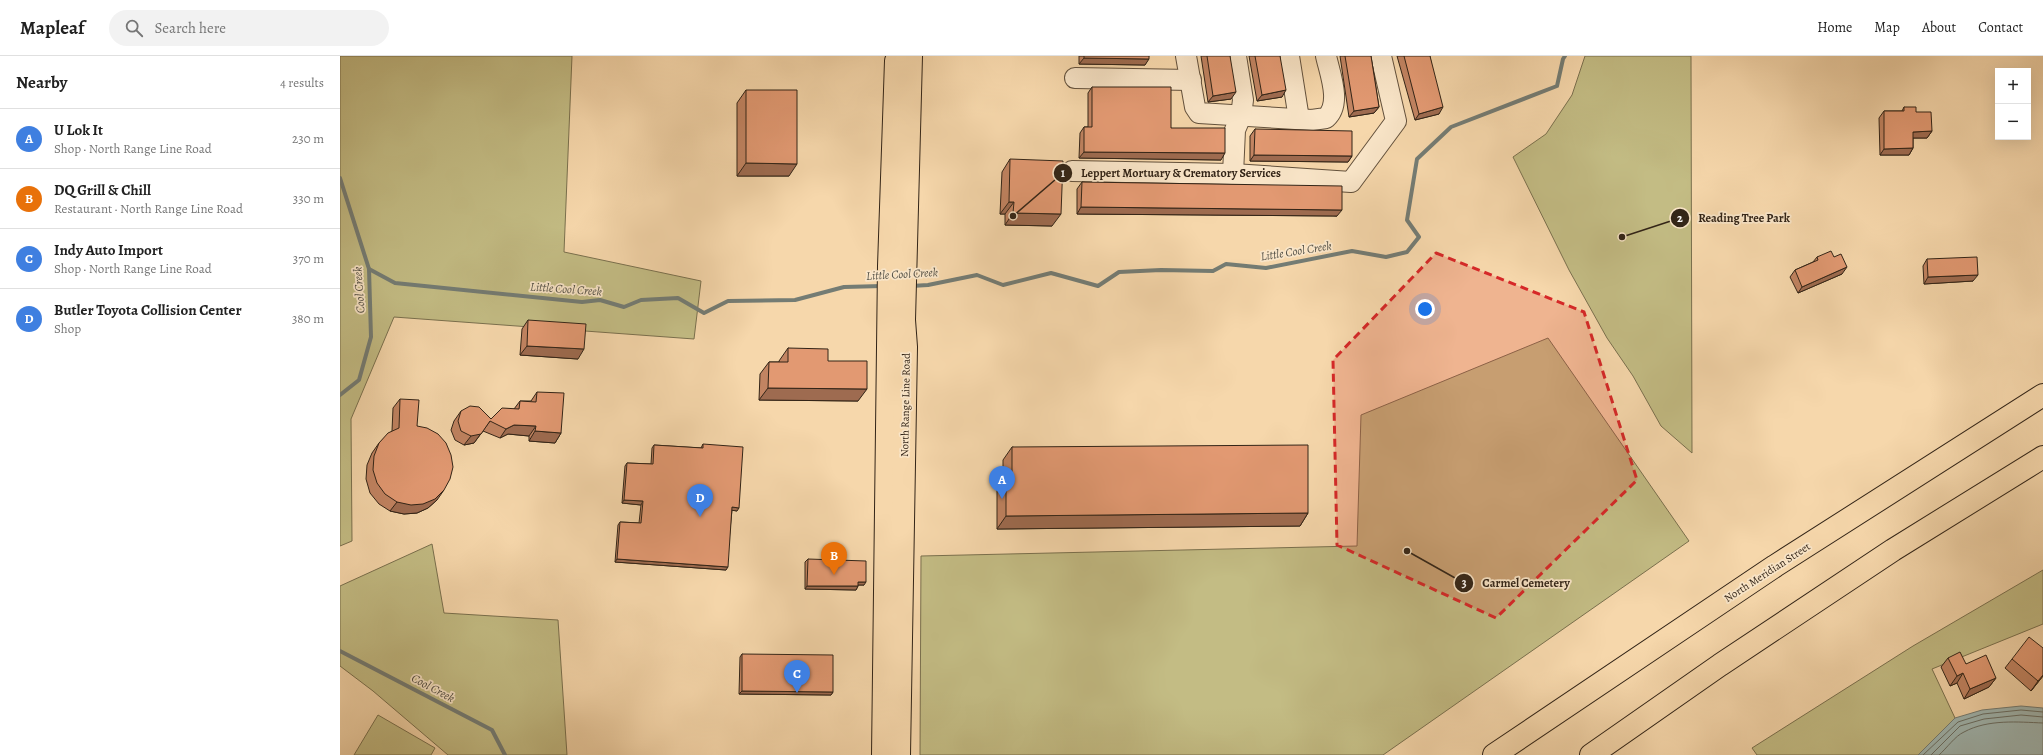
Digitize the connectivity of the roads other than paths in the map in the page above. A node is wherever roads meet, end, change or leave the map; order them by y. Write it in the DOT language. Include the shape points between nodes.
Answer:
graph roads {
  1 [pos="897,56"];
  2 [pos="911,56"];
  3 [pos="1186,56"];
  4 [pos="1236,56"];
  5 [pos="1289,56"];
  6 [pos="1326,56"];
  7 [pos="1381,56"];
  8 [pos="1075,78"];
  9 [pos="1191,80"];
  10 [pos="1241,116"];
  11 [pos="1299,119"];
  12 [pos="1072,171"];
  13 [pos="1233,174"];
  14 [pos="897,266"];
  15 [pos="896,320"];
  16 [pos="2043,395"];
  17 [pos="2043,457"];
  18 [pos="883,755"];
  19 [pos="899,755"];
  20 [pos="1494,755"];
  21 [pos="1591,755"];
  1 -- 14 [label="main road, North Range Line Road"];
  2 -- 14 [label="main road, North Range Line Road"];
  3 -- 9 [label="street"];
  4 -- 10 [label="street" via="1243,100"];
  5 -- 11 [label="street"];
  6 -- 11 [label="street" via="1334,103 1330,114 1320,119"];
  7 -- 13 [label="street" via="1396,121 1351,182"];
  8 -- 9 [label="street"];
  9 -- 10 [label="street" via="1195,107 1200,113"];
  10 -- 11 [label="street"];
  10 -- 13 [label="street" via="1235,130"];
  12 -- 13 [label="street"];
  14 -- 15 [label="main road, North Range Line Road"];
  15 -- 18 [label="main road, North Range Line Road"];
  15 -- 19 [label="main road, North Range Line Road" via="906,347"];
  16 -- 20 [label="main road, North Meridian Street" via="1775,566"];
  17 -- 21 [label="main road" via="1893,550 1720,665"];
}
